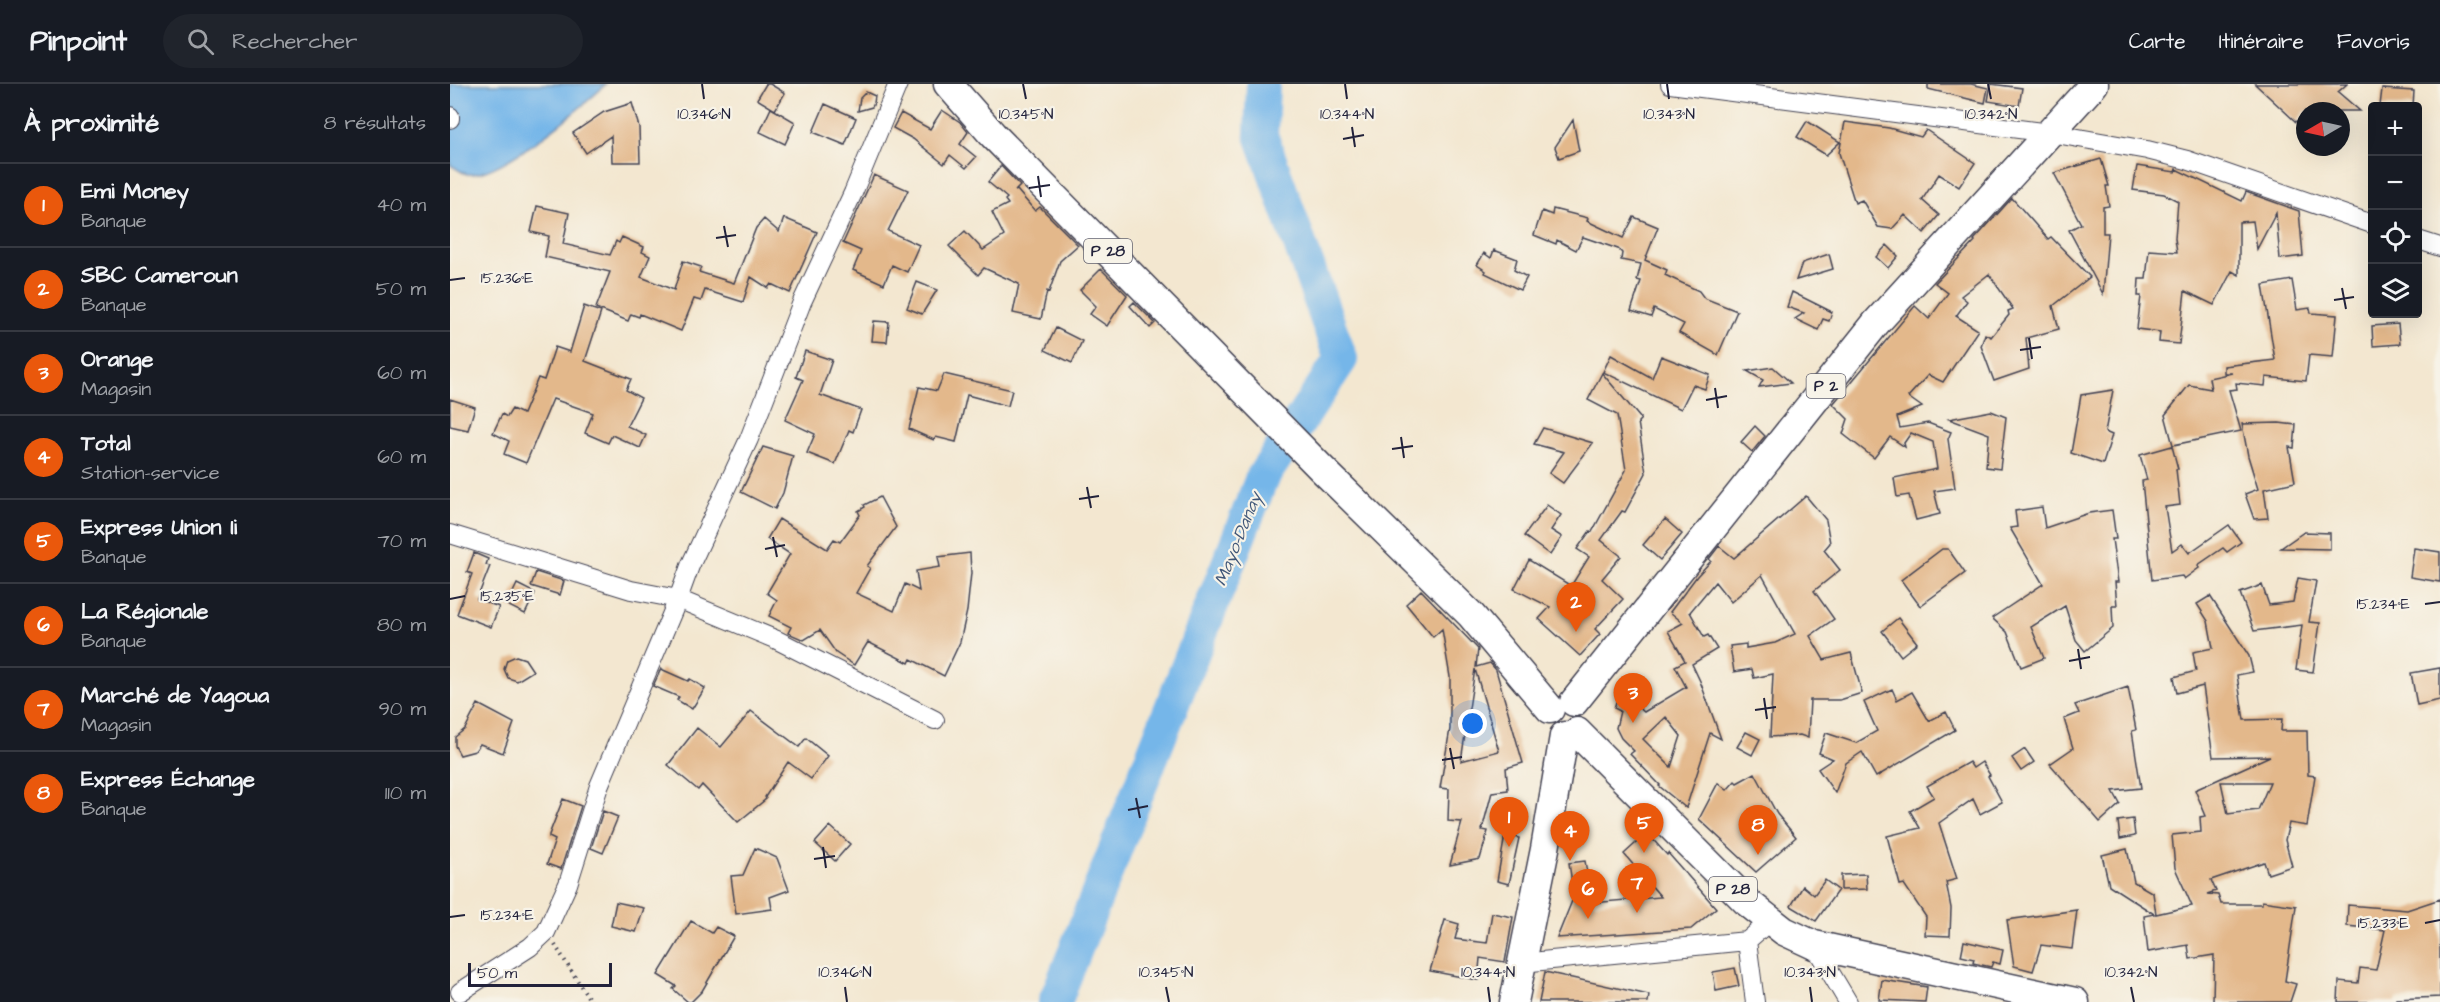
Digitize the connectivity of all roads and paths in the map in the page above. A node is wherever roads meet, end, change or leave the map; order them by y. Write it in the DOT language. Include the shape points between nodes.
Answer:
graph roads {
  1 [pos="898,84"];
  2 [pos="948,84"];
  3 [pos="1671,84"];
  4 [pos="2094,84"];
  5 [pos="2049,133"];
  6 [pos="2368,222"];
  7 [pos="450,534"];
  8 [pos="678,599"];
  9 [pos="1562,705"];
  10 [pos="935,720"];
  11 [pos="1571,734"];
  12 [pos="1770,921"];
  13 [pos="546,932"];
  14 [pos="1747,941"];
  15 [pos="1814,945"];
  16 [pos="1521,963"];
  17 [pos="460,992"];
  18 [pos="591,1002"];
  19 [pos="1514,1002"];
  20 [pos="1755,1002"];
  21 [pos="1848,1002"];
  22 [pos="2075,1002"];
  1 -- 8 [label="street"];
  2 -- 9 [label="main road, P 28" via="993,135 1321,468"];
  3 -- 5 [label="street"];
  4 -- 5 [label="main road, P 2"];
  5 -- 6 [label="street" via="2187,160"];
  5 -- 9 [label="main road, P 2" via="1876,323"];
  7 -- 8 [label="street" via="631,590"];
  8 -- 10 [label="street" via="777,640"];
  8 -- 13 [label="street" via="599,786 568,884"];
  9 -- 11 [label="main road" via="1580,706 1584,720"];
  11 -- 12 [label="main road, P 28"];
  11 -- 16 [label="main road"];
  12 -- 14 [label="street"];
  12 -- 15 [label="main road, P 28"];
  13 -- 17 [label="street" via="530,947"];
  13 -- 18 [label="path"];
  14 -- 16 [label="street"];
  14 -- 20 [label="street"];
  15 -- 21 [label="street"];
  15 -- 22 [label="main road, P 28"];
  16 -- 19 [label="main road"];
}
